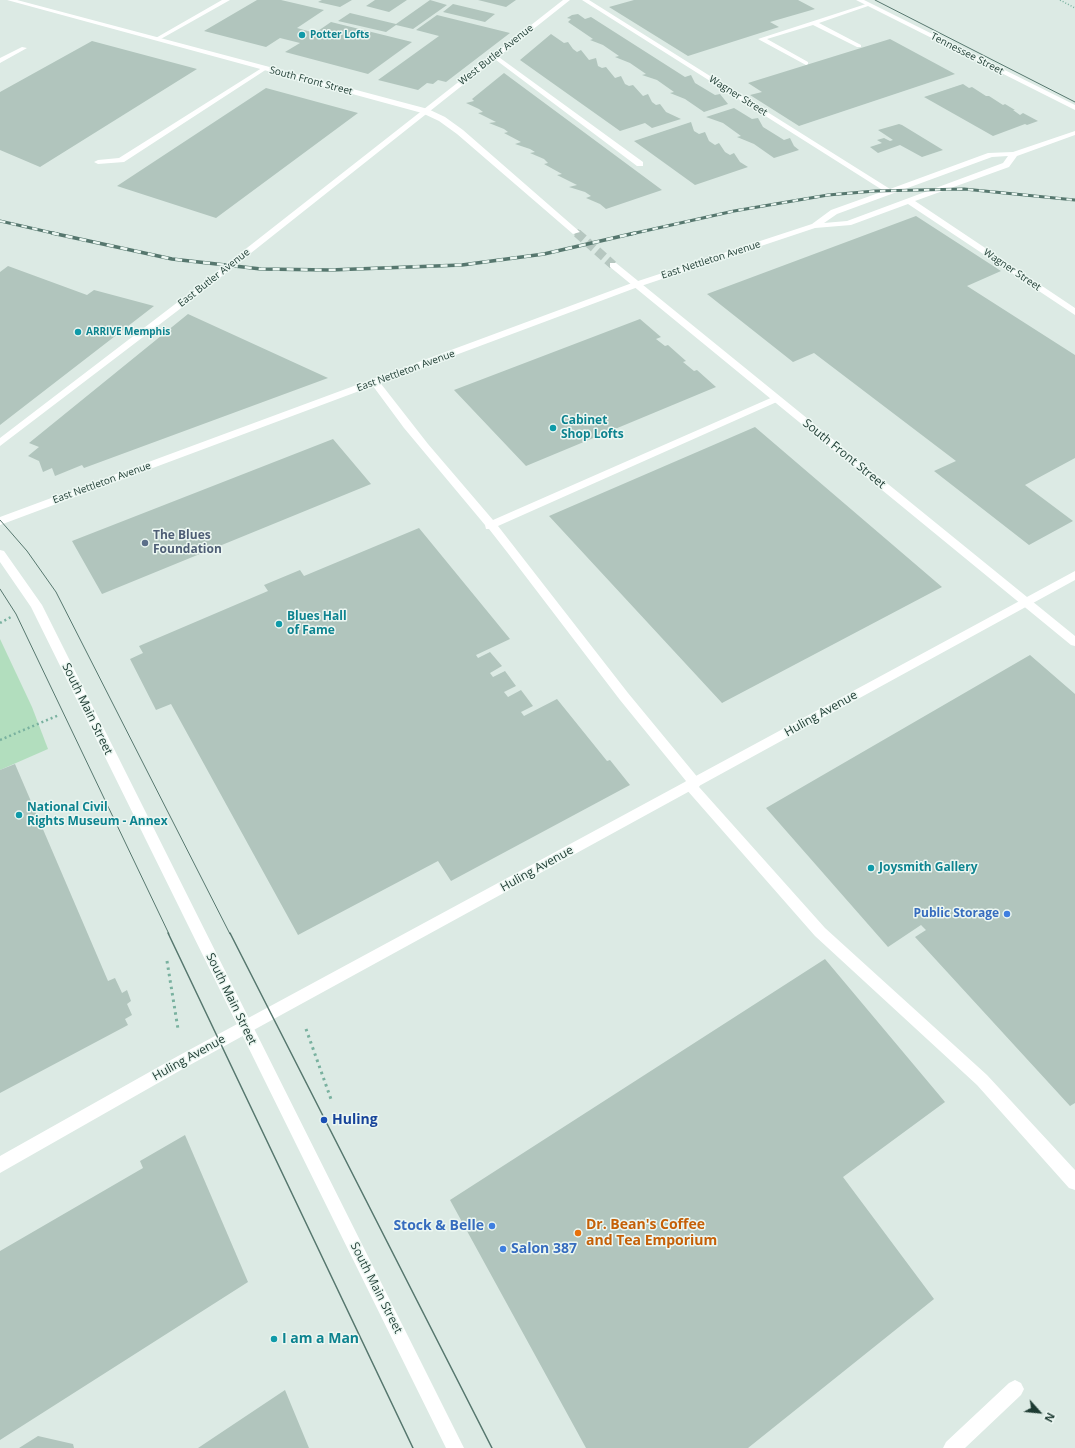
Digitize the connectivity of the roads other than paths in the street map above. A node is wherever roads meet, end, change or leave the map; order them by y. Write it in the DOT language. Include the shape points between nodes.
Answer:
graph roads {
  1 [pos="10,0"];
  2 [pos="227,0"];
  3 [pos="567,0"];
  4 [pos="585,0"];
  5 [pos="859,0"];
  6 [pos="868,5"];
  7 [pos="813,22"];
  8 [pos="157,40"];
  9 [pos="859,46"];
  10 [pos="24,48"];
  11 [pos="494,56"];
  12 [pos="0,61"];
  13 [pos="806,63"];
  14 [pos="265,68"];
  15 [pos="1075,108"];
  16 [pos="425,111"];
  17 [pos="1075,133"];
  18 [pos="1014,154"];
  19 [pos="98,162"];
  20 [pos="640,164"];
  21 [pos="890,192"];
  22 [pos="909,201"];
  23 [pos="814,226"];
  24 [pos="576,232"];
  25 [pos="613,265"];
  26 [pos="635,285"];
  27 [pos="1075,312"];
  28 [pos="375,382"];
  29 [pos="776,399"];
  30 [pos="0,443"];
  31 [pos="0,521"];
  32 [pos="490,526"];
  33 [pos="0,554"];
  34 [pos="1075,575"];
  35 [pos="1026,602"];
  36 [pos="1075,642"];
  37 [pos="692,784"];
  38 [pos="245,1028"];
  39 [pos="0,1165"];
  40 [pos="1075,1182"];
  41 [pos="1015,1389"];
  42 [pos="454,1448"];
  43 [pos="952,1448"];
  1 -- 8 [label="street, South Front Street"];
  2 -- 8 [label="street"];
  3 -- 11 [label="street, West Butler Avenue"];
  4 -- 21 [label="street, Wagner Street"];
  5 -- 6 [label="street, Tennessee Street"];
  6 -- 7 [label="street"];
  6 -- 15 [label="street, Tennessee Street"];
  7 -- 9 [label="street"];
  7 -- 13 [label="street" via="761,39"];
  8 -- 14 [label="street, South Front Street"];
  10 -- 12 [label="street"];
  11 -- 16 [label="street, West Butler Avenue"];
  11 -- 20 [label="street"];
  14 -- 16 [label="street, South Front Street"];
  14 -- 19 [label="street" via="121,160"];
  16 -- 24 [label="street, South Front Street" via="460,132"];
  16 -- 30 [label="street, East Butler Avenue"];
  17 -- 18 [label="street, East Nettleton Avenue"];
  18 -- 21 [label="street, East Nettleton Avenue" via="992,155"];
  18 -- 22 [label="street, East Nettleton Avenue" via="1006,165"];
  21 -- 23 [label="street, East Nettleton Avenue" via="834,212"];
  22 -- 23 [label="street, East Nettleton Avenue" via="848,223"];
  22 -- 27 [label="street, Wagner Street"];
  23 -- 26 [label="street, East Nettleton Avenue"];
  25 -- 26 [label="street, South Front Street"];
  26 -- 28 [label="street, East Nettleton Avenue"];
  26 -- 29 [label="street, South Front Street"];
  28 -- 31 [label="street, East Nettleton Avenue"];
  28 -- 32 [label="street" via="399,417"];
  29 -- 32 [label="street"];
  29 -- 35 [label="street, South Front Street"];
  32 -- 37 [label="street"];
  33 -- 38 [label="street, South Main Street" via="36,605"];
  34 -- 35 [label="street, Huling Avenue"];
  35 -- 36 [label="street, South Front Street"];
  35 -- 37 [label="street, Huling Avenue"];
  37 -- 38 [label="street, Huling Avenue"];
  37 -- 40 [label="street" via="820,932 982,1080"];
  38 -- 39 [label="street, Huling Avenue"];
  38 -- 42 [label="street, South Main Street"];
  41 -- 43 [label="street"];
}
